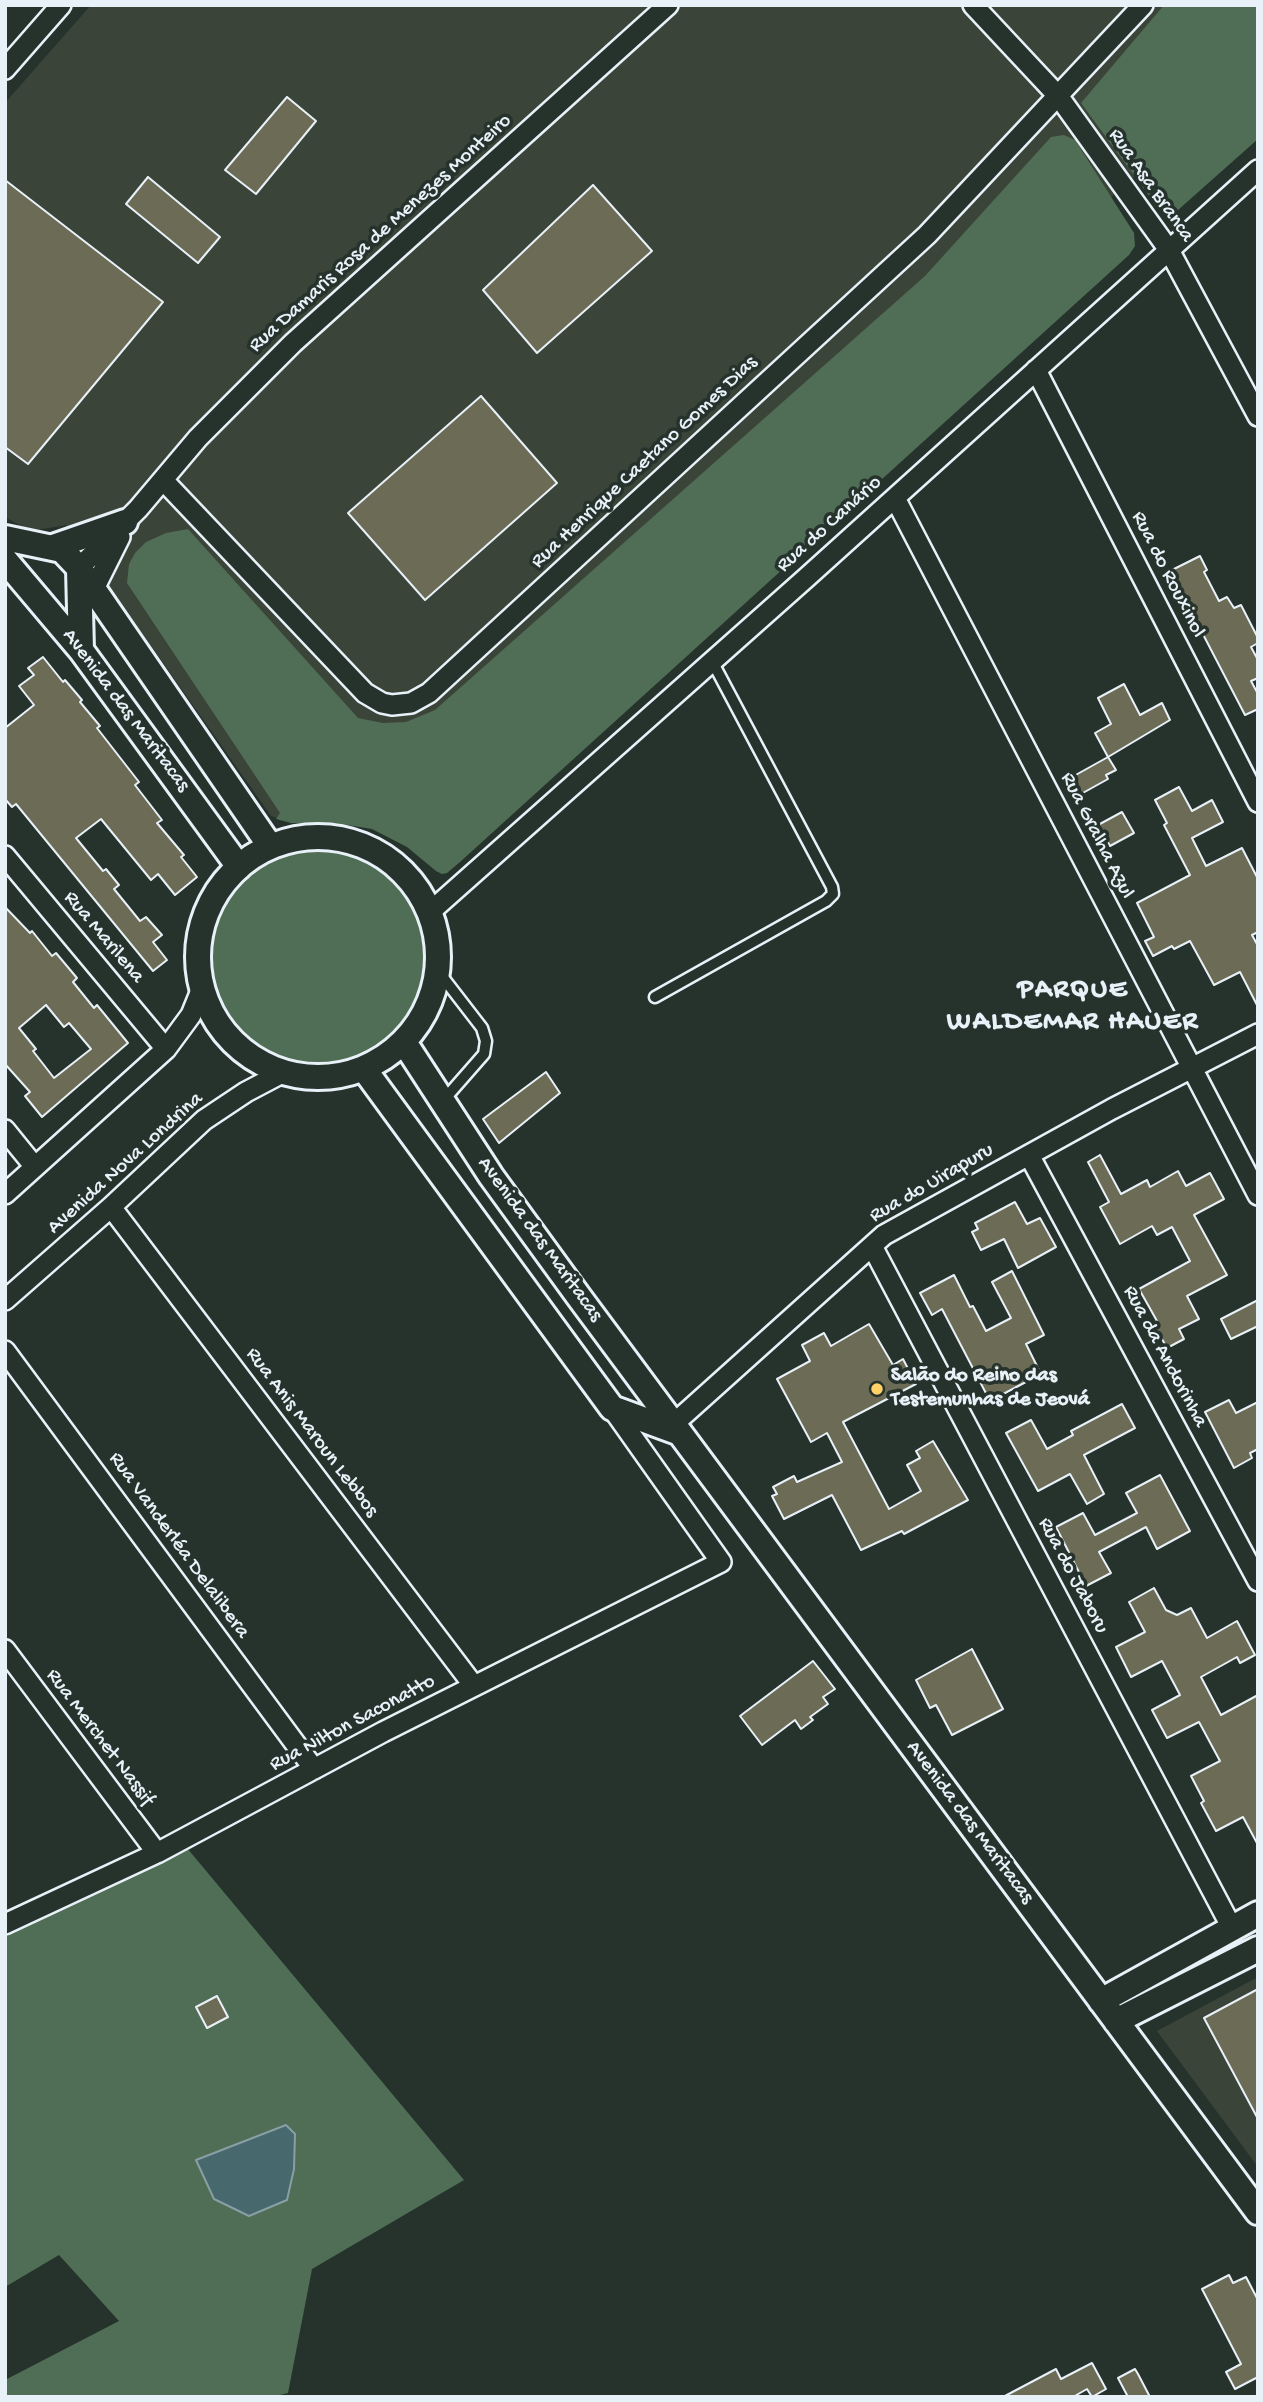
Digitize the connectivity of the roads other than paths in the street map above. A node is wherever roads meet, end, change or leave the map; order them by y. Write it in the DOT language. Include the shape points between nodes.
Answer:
graph roads {
  1 [pos="61,5"];
  2 [pos="668,5"];
  3 [pos="973,5"];
  4 [pos="1143,5"];
  5 [pos="5,69"];
  6 [pos="1059,97"];
  7 [pos="1258,170"];
  8 [pos="1169,250"];
  9 [pos="1036,370"];
  10 [pos="1258,416"];
  11 [pos="163,480"];
  12 [pos="895,498"];
  13 [pos="132,516"];
  14 [pos="5,538"];
  15 [pos="54,547"];
  16 [pos="5,560"];
  17 [pos="79,568"];
  18 [pos="94,589"];
  19 [pos="81,650"];
  20 [pos="712,661"];
  21 [pos="1258,802"];
  22 [pos="270,846"];
  23 [pos="5,856"];
  24 [pos="239,867"];
  25 [pos="430,912"];
  26 [pos="438,971"];
  27 [pos="202,988"];
  28 [pos="655,997"];
  29 [pos="1258,1034"];
  30 [pos="404,1042"];
  31 [pos="166,1049"];
  32 [pos="364,1069"];
  33 [pos="1190,1069"];
  34 [pos="284,1072"];
  35 [pos="442,1102"];
  36 [pos="5,1130"];
  37 [pos="1029,1155"];
  38 [pos="35,1167"];
  39 [pos="501,1189"];
  40 [pos="5,1194"];
  41 [pos="1258,1195"];
  42 [pos="111,1207"];
  43 [pos="470,1213"];
  44 [pos="872,1246"];
  45 [pos="5,1300"];
  46 [pos="5,1351"];
  47 [pos="612,1408"];
  48 [pos="674,1429"];
  49 [pos="721,1562"];
  50 [pos="1258,1581"];
  51 [pos="5,1650"];
  52 [pos="474,1686"];
  53 [pos="314,1769"];
  54 [pos="157,1853"];
  55 [pos="1258,1914"];
  56 [pos="5,1924"];
  57 [pos="1232,1928"];
  58 [pos="1258,1949"];
  59 [pos="1109,2011"];
  60 [pos="1258,2212"];
  1 -- 5 [label="street"];
  2 -- 11 [label="street, Rua Damaris Rosa de Menezes Monteiro" via="293,343 198,438"];
  3 -- 6 [label="street, Rua Asa Branca"];
  4 -- 6 [label="street, Rua Henrique Caetano Gomes Dias"];
  6 -- 8 [label="street, Rua Asa Branca"];
  6 -- 11 [label="street, Rua Henrique Caetano Gomes Dias" via="927,236 429,692 411,703 392,705 365,693"];
  7 -- 8 [label="street, Rua do Canário"];
  8 -- 9 [label="street, Rua do Canário"];
  8 -- 10 [label="street, Rua Asa Branca"];
  9 -- 12 [label="street, Rua do Canário"];
  9 -- 21 [label="street, Rua do Rouxinol"];
  11 -- 13 [label="street, Rua Damaris Rosa de Menezes Monteiro"];
  12 -- 20 [label="street, Rua do Canário"];
  12 -- 33 [label="street, Rua Gralha Azul"];
  13 -- 15 [label="street"];
  13 -- 17 [label="street, Rua Damaris Rosa de Menezes Monteiro"];
  13 -- 18 [label="street, Rua Damaris Rosa de Menezes Monteiro"];
  14 -- 15 [label="street"];
  15 -- 17 [label="street, Avenida das Maritacas"];
  16 -- 19 [label="street, Avenida das Maritacas"];
  17 -- 18 [label="street, Avenida das Maritacas"];
  17 -- 19 [label="street"];
  18 -- 22 [label="street, Avenida das Maritacas"];
  19 -- 24 [label="street, Avenida das Maritacas"];
  20 -- 25 [label="street, Rua do Canário"];
  20 -- 28 [label="lane" via="833,894"];
  22 -- 24 [label="street"];
  22 -- 25 [label="street" via="323,836 376,851 398,867"];
  23 -- 31 [label="street, Rua Marilena"];
  24 -- 27 [label="street" via="211,903 201,930"];
  25 -- 26 [label="street"];
  26 -- 30 [label="street" via="426,1009"];
  26 -- 35 [label="lane" via="482,1028 486,1041 484,1054"];
  27 -- 31 [label="street" via="191,1015"];
  27 -- 34 [label="street" via="232,1041 257,1060"];
  29 -- 33 [label="street, Rua do Uirapuru"];
  30 -- 32 [label="street"];
  30 -- 35 [label="street, Avenida das Maritacas"];
  31 -- 38 [label="street"];
  32 -- 34 [label="street" via="312,1077"];
  32 -- 43 [label="street, Avenida das Maritacas"];
  33 -- 37 [label="street, Rua do Uirapuru"];
  33 -- 41 [label="street, Rua Gralha Azul"];
  34 -- 42 [label="street, Avenida Nova Londrina" via="204,1120"];
  35 -- 39 [label="street, Avenida das Maritacas"];
  36 -- 38 [label="street"];
  37 -- 44 [label="street, Rua do Uirapuru"];
  37 -- 50 [label="street, Rua da Andorinha"];
  38 -- 40 [label="street"];
  39 -- 43 [label="street"];
  39 -- 48 [label="street, Avenida das Maritacas"];
  42 -- 45 [label="street, Avenida Nova Londrina"];
  42 -- 52 [label="street, Rua Anis Maroun Lebbos"];
  43 -- 47 [label="street, Avenida das Maritacas"];
  44 -- 48 [label="street, Rua do Uirapuru"];
  44 -- 57 [label="street, Rua do Jaboru"];
  46 -- 53 [label="street, Rua Vanderléa Delalibera"];
  47 -- 48 [label="street"];
  47 -- 49 [label="street, Avenida das Maritacas"];
  48 -- 59 [label="street, Avenida das Maritacas"];
  49 -- 52 [label="street, Rua Nilton Saconatto"];
  51 -- 54 [label="street, Rua Merchet Nassif"];
  52 -- 53 [label="street, Rua Nilton Saconatto"];
  53 -- 54 [label="street, Rua Nilton Saconatto"];
  54 -- 56 [label="street, Rua Nilton Saconatto"];
  55 -- 57 [label="street"];
  57 -- 59 [label="street"];
  58 -- 59 [label="street"];
  59 -- 60 [label="street, Avenida das Maritacas"];
}
